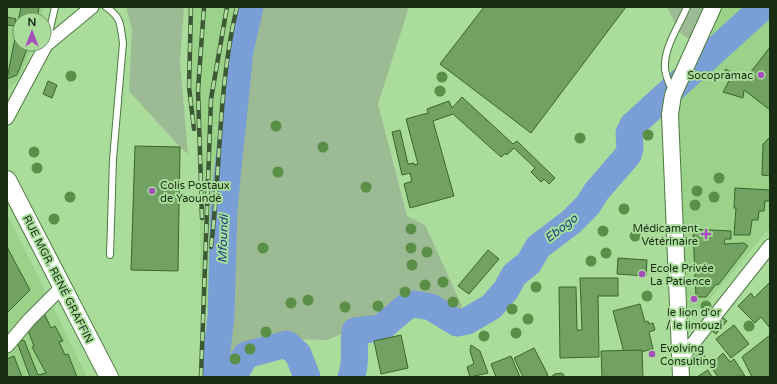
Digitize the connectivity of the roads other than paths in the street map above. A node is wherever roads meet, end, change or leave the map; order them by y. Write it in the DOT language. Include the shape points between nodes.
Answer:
graph roads {
  1 [pos="55,7"];
  2 [pos="92,7"];
  3 [pos="106,7"];
  4 [pos="687,7"];
  5 [pos="713,7"];
  6 [pos="52,20"];
  7 [pos="52,40"];
  8 [pos="42,52"];
  9 [pos="673,95"];
  10 [pos="7,118"];
  11 [pos="9,189"];
  12 [pos="770,246"];
  13 [pos="110,256"];
  14 [pos="62,287"];
  15 [pos="7,346"];
  16 [pos="680,360"];
  17 [pos="109,377"];
  18 [pos="681,377"];
  1 -- 6 [label="lane"];
  2 -- 7 [label="street"];
  3 -- 13 [label="lane" via="115,13 123,43 114,151"];
  4 -- 9 [label="lane" via="665,62 666,76"];
  5 -- 9 [label="street"];
  8 -- 10 [label="street"];
  9 -- 16 [label="street" via="670,132"];
  11 -- 14 [label="main road, RUE MGR. RENÉ GRAFFIN"];
  12 -- 16 [label="street"];
  14 -- 15 [label="street"];
  14 -- 17 [label="main road, RUE MGR. RENÉ GRAFFIN"];
  16 -- 18 [label="street"];
}
